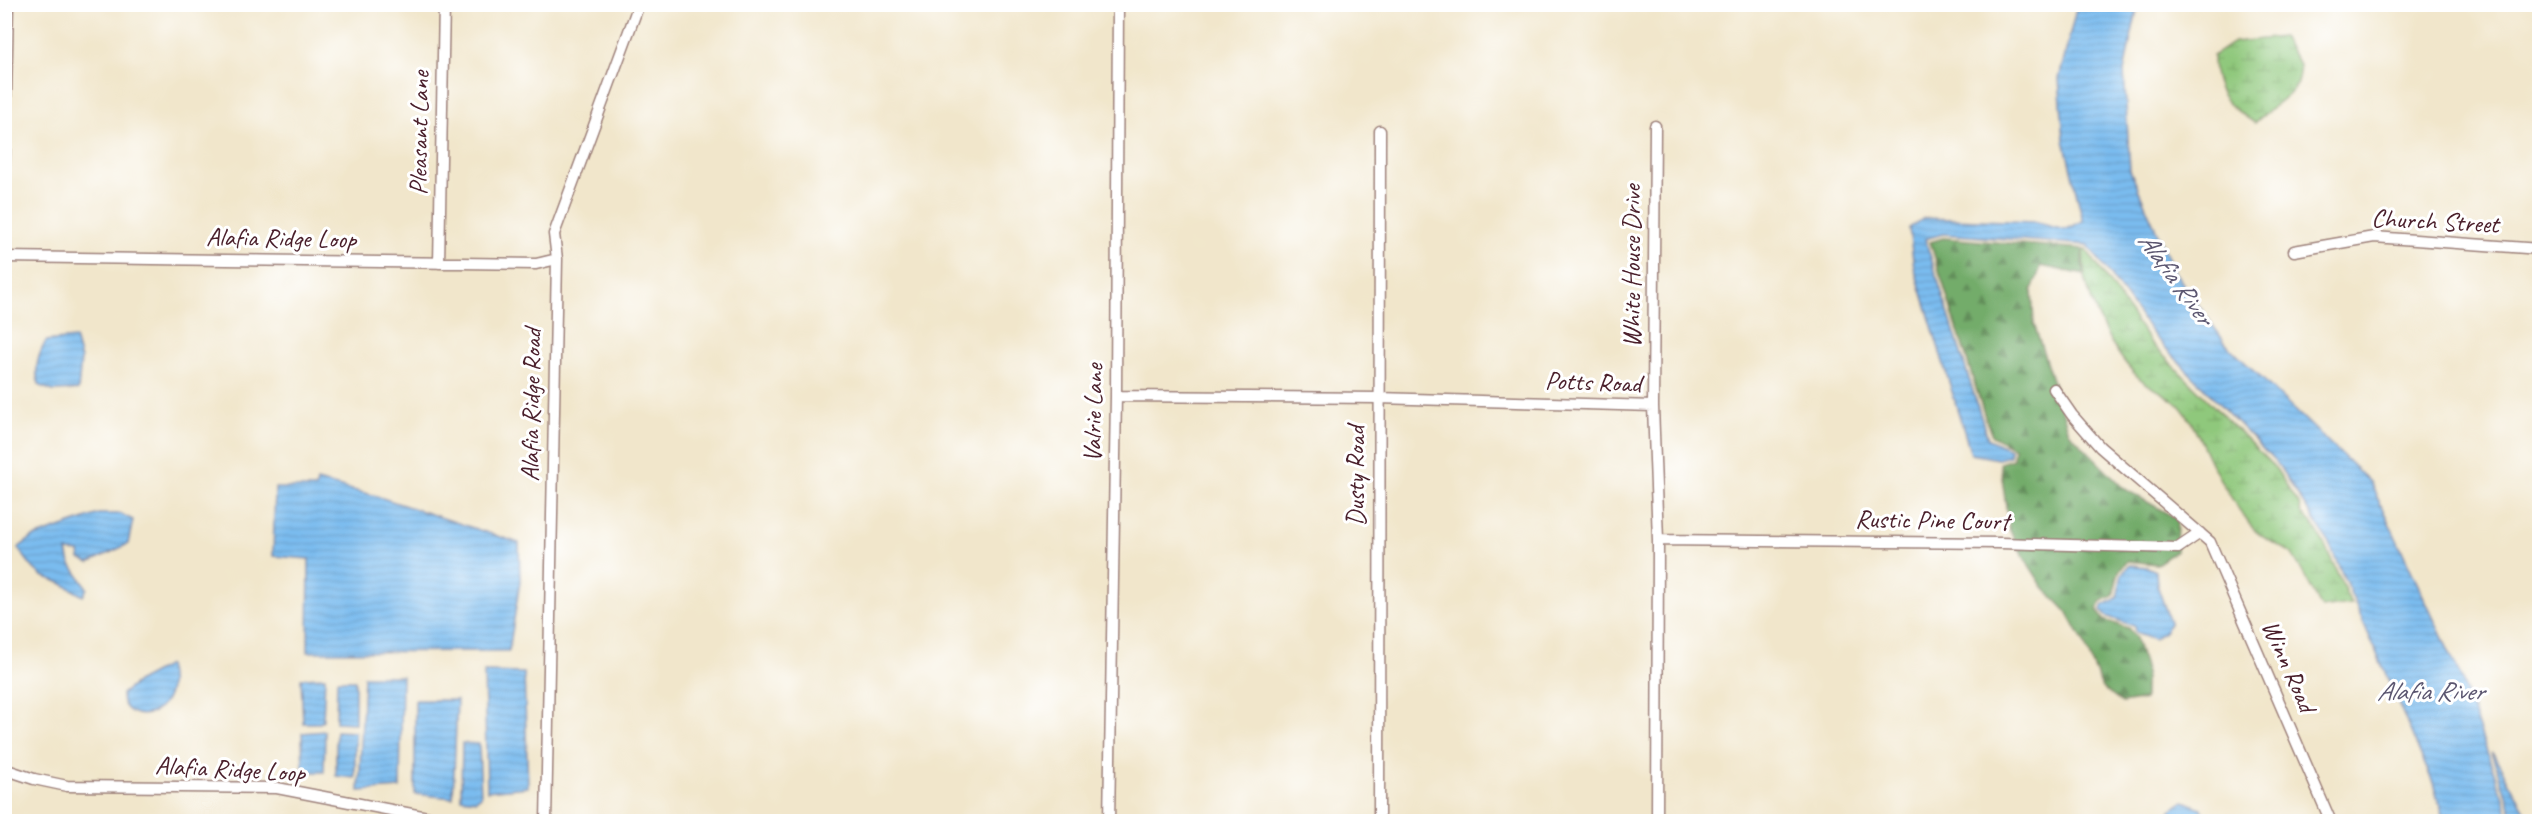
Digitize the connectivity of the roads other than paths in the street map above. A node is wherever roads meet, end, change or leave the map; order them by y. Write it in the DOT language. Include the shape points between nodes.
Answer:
graph roads {
  1 [pos="8,4"];
  2 [pos="444,4"];
  3 [pos="639,4"];
  4 [pos="1118,4"];
  5 [pos="1655,126"];
  6 [pos="1380,130"];
  7 [pos="4,189"];
  8 [pos="2540,249"];
  9 [pos="2294,251"];
  10 [pos="4,257"];
  11 [pos="556,259"];
  12 [pos="439,263"];
  13 [pos="2054,389"];
  14 [pos="1116,396"];
  15 [pos="1377,398"];
  16 [pos="1653,406"];
  17 [pos="2200,533"];
  18 [pos="1658,540"];
  19 [pos="4,769"];
  20 [pos="453,822"];
  21 [pos="546,822"];
  22 [pos="1109,822"];
  23 [pos="1378,822"];
  24 [pos="1657,822"];
  25 [pos="2331,822"];
  1 -- 7 [label="street"];
  2 -- 12 [label="street, Pleasant Lane"];
  3 -- 11 [label="street, Alafia Ridge Road" via="554,234"];
  4 -- 14 [label="street, Valrie Lane"];
  5 -- 16 [label="street, White House Drive"];
  6 -- 15 [label="street, Dusty Road"];
  8 -- 9 [label="street, Church Street" via="2374,237"];
  10 -- 12 [label="street, Alafia Ridge Loop"];
  11 -- 12 [label="street, Alafia Ridge Loop" via="536,264"];
  11 -- 21 [label="street, Alafia Ridge Road"];
  13 -- 17 [label="street, Winn Road" via="2100,447"];
  14 -- 15 [label="street, Potts Road"];
  14 -- 22 [label="street, Valrie Lane"];
  15 -- 16 [label="street, Potts Road"];
  15 -- 23 [label="street, Dusty Road"];
  16 -- 18 [label="street, Potts Road"];
  17 -- 18 [label="street, Rustic Pine Court" via="2178,548"];
  17 -- 25 [label="street, Winn Road" via="2210,542"];
  18 -- 24 [label="street, Potts Road"];
  19 -- 20 [label="street, Alafia Ridge Loop" via="67,786 277,788"];
}
